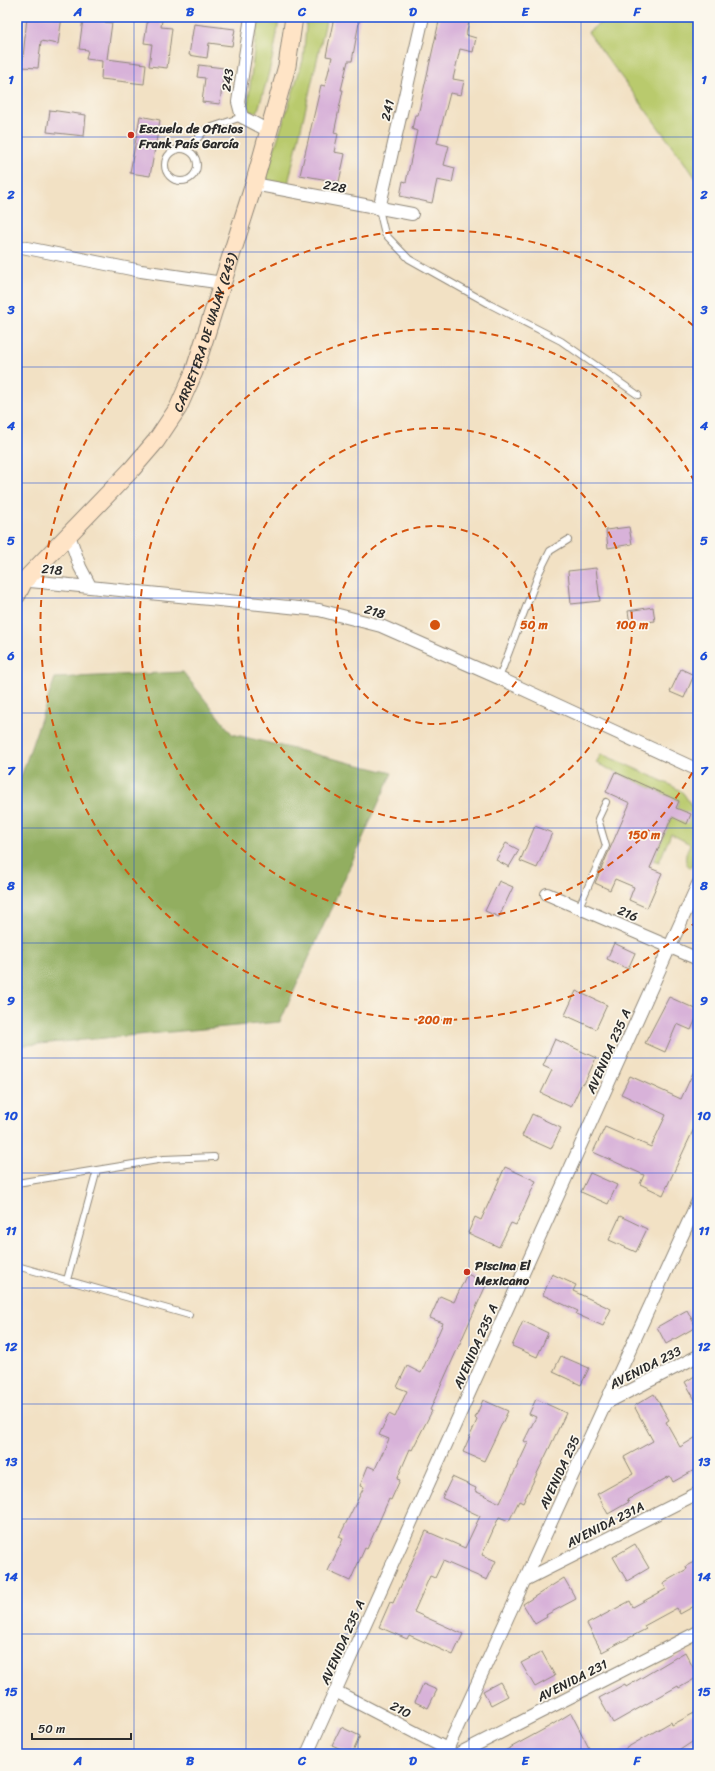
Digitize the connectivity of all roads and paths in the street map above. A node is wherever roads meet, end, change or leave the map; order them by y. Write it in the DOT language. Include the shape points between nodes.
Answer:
graph roads {
  1 [pos="252,17"];
  2 [pos="294,17"];
  3 [pos="423,17"];
  4 [pos="242,117"];
  5 [pos="269,131"];
  6 [pos="187,150"];
  7 [pos="254,184"];
  8 [pos="379,209"];
  9 [pos="412,214"];
  10 [pos="17,246"];
  11 [pos="223,282"];
  12 [pos="638,395"];
  13 [pos="69,534"];
  14 [pos="568,540"];
  15 [pos="19,585"];
  16 [pos="90,586"];
  17 [pos="499,678"];
  18 [pos="698,770"];
  19 [pos="606,802"];
  20 [pos="698,884"];
  21 [pos="547,894"];
  22 [pos="579,907"];
  23 [pos="670,947"];
  24 [pos="698,959"];
  25 [pos="214,1157"];
  26 [pos="97,1170"];
  27 [pos="17,1183"];
  28 [pos="698,1201"];
  29 [pos="698,1224"];
  30 [pos="685,1230"];
  31 [pos="17,1266"];
  32 [pos="67,1280"];
  33 [pos="190,1315"];
  34 [pos="698,1356"];
  35 [pos="606,1403"];
  36 [pos="698,1493"];
  37 [pos="524,1580"];
  38 [pos="698,1632"];
  39 [pos="335,1691"];
  40 [pos="450,1753"];
  41 [pos="307,1754"];
  1 -- 4 [label="street, 243" via="238,102"];
  2 -- 5 [label="main road, CARRETERA DE WAJAY (243)" via="287,66"];
  3 -- 8 [label="street, 241"];
  4 -- 5 [label="street"];
  4 -- 6 [label="lane" via="206,129"];
  5 -- 7 [label="main road, CARRETERA DE WAJAY (243)"];
  6 -- 6 [label="lane" via="176,149 167,156 166,172 173,180 183,181 195,172 197,162"];
  7 -- 8 [label="street, 228"];
  7 -- 11 [label="main road, CARRETERA DE WAJAY (243)"];
  8 -- 9 [label="street, 228"];
  8 -- 12 [label="lane" via="385,234 409,258 561,341"];
  10 -- 11 [label="street" via="141,271"];
  11 -- 13 [label="main road, CARRETERA DE WAJAY (243)" via="194,372 178,408 156,441 132,469"];
  13 -- 15 [label="main road, CARRETERA DE WAJAY (243)"];
  13 -- 16 [label="street"];
  14 -- 17 [label="lane" via="550,551 539,573"];
  15 -- 16 [label="street, 218"];
  16 -- 17 [label="street, 218" via="319,610 381,626"];
  17 -- 18 [label="street, 218"];
  19 -- 22 [label="lane" via="598,819 606,846"];
  20 -- 23 [label="street, AVENIDA 235 A"];
  21 -- 22 [label="street, 216"];
  22 -- 23 [label="street, 216"];
  23 -- 24 [label="street, 216"];
  23 -- 39 [label="street, AVENIDA 235 A"];
  25 -- 26 [label="lane" via="164,1159"];
  26 -- 27 [label="lane"];
  26 -- 32 [label="lane"];
  28 -- 30 [label="street, AVENIDA 235"];
  29 -- 30 [label="street"];
  30 -- 35 [label="street, AVENIDA 235"];
  31 -- 32 [label="lane"];
  32 -- 33 [label="lane"];
  34 -- 35 [label="street, AVENIDA 233"];
  35 -- 37 [label="street, AVENIDA 235"];
  36 -- 37 [label="street, AVENIDA 231A"];
  37 -- 40 [label="street, AVENIDA 235"];
  38 -- 40 [label="street, AVENIDA 231"];
  39 -- 40 [label="street, 210"];
  39 -- 41 [label="street, AVENIDA 235 A"];
}
